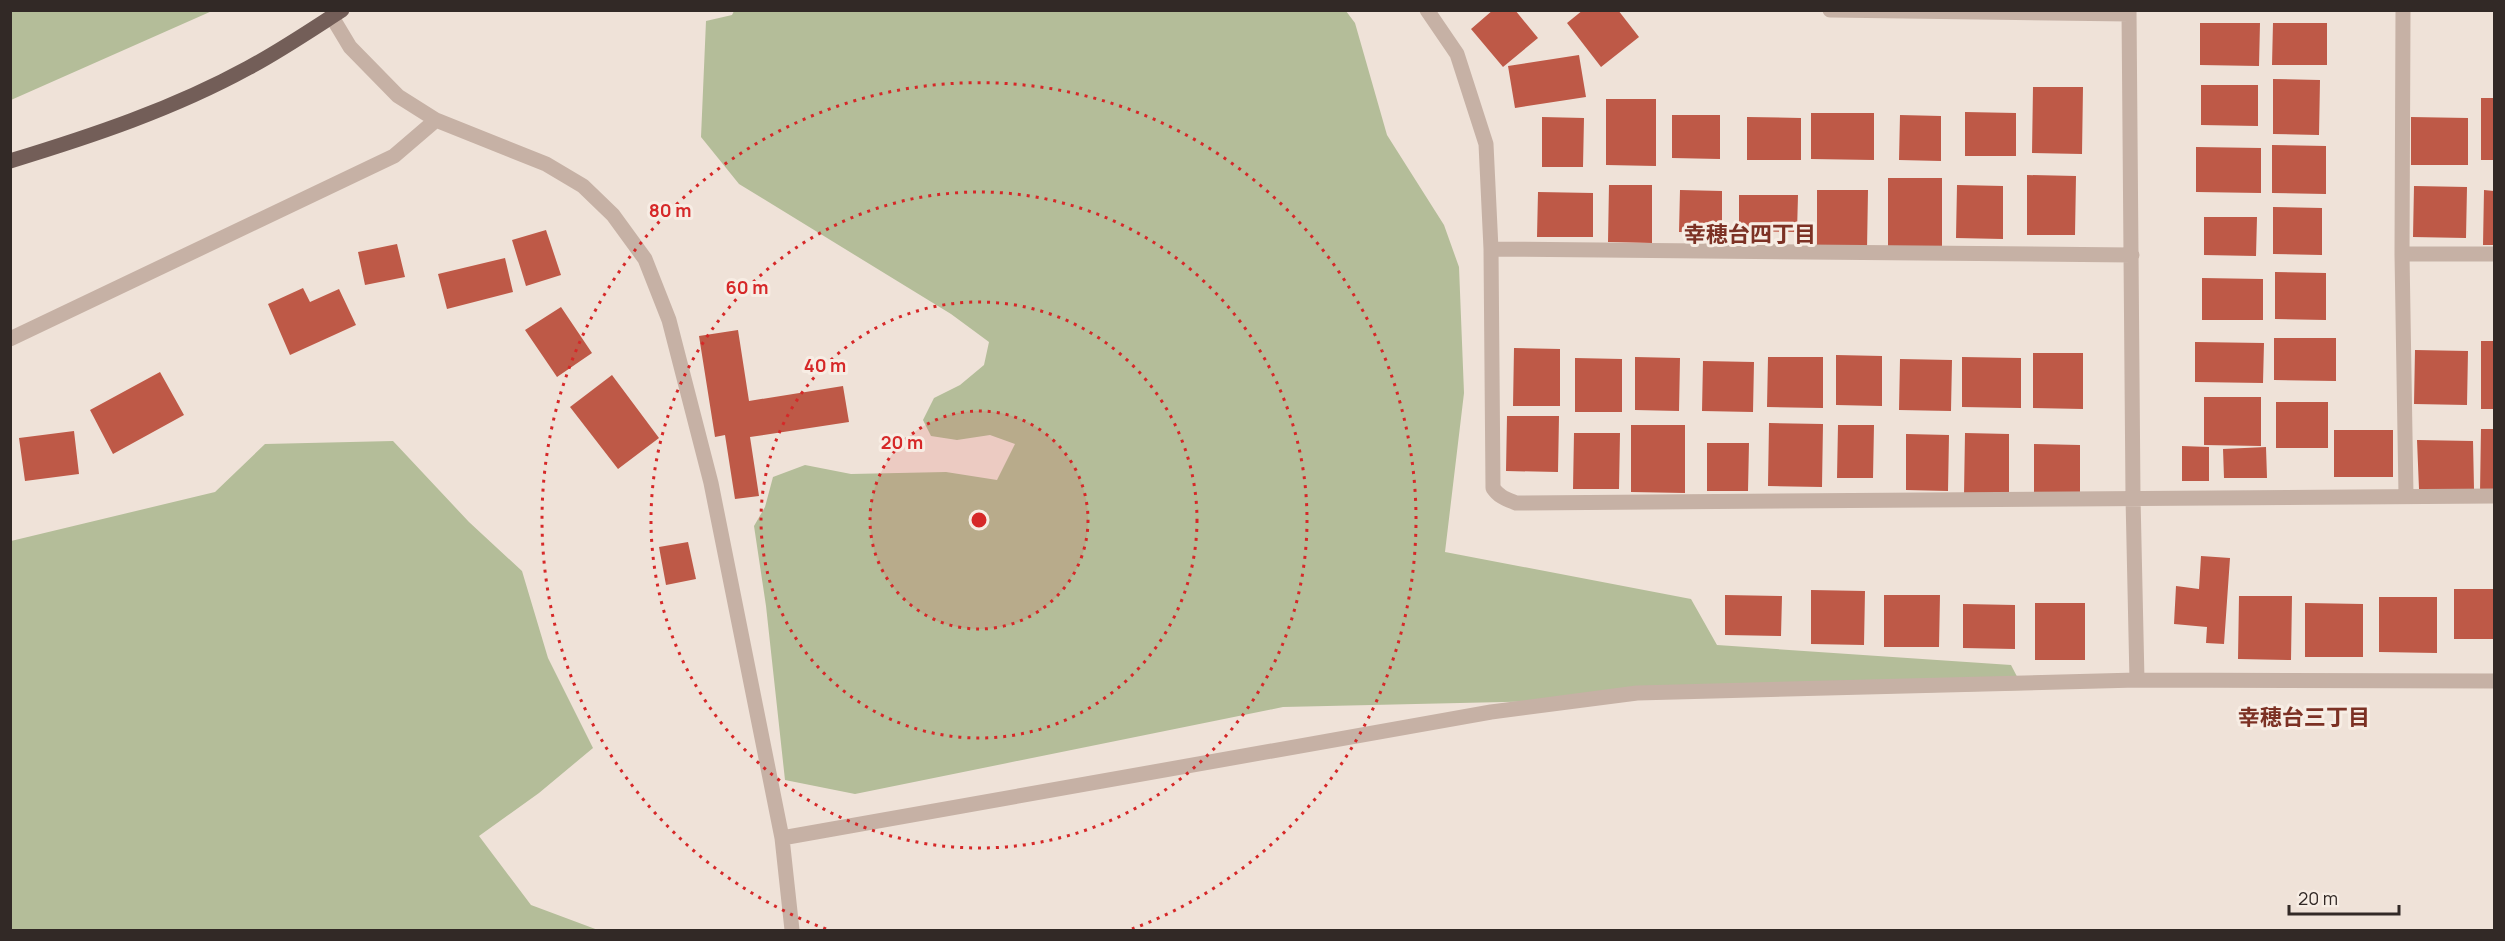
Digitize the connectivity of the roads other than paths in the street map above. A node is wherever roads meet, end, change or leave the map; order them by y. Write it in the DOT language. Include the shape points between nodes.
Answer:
graph roads {
  1 [pos="1427,10"];
  2 [pos="1830,10"];
  3 [pos="2403,10"];
  4 [pos="2129,12"];
  5 [pos="337,14"];
  6 [pos="436,120"];
  7 [pos="10,160"];
  8 [pos="1491,249"];
  9 [pos="2402,254"];
  10 [pos="2494,254"];
  11 [pos="2132,255"];
  12 [pos="10,339"];
  13 [pos="2406,495"];
  14 [pos="2494,496"];
  15 [pos="2133,497"];
  16 [pos="2137,680"];
  17 [pos="2494,681"];
  18 [pos="782,838"];
  19 [pos="792,930"];
  1 -- 8 [label="street" via="1457,54 1486,144"];
  2 -- 4 [label="street"];
  3 -- 9 [label="street"];
  4 -- 11 [label="street"];
  5 -- 6 [label="street" via="350,46 398,96"];
  5 -- 7 [label="main road" via="249,68 178,102 96,134"];
  6 -- 12 [label="street" via="394,156"];
  6 -- 18 [label="street" via="546,164 584,186 613,215 645,259 669,320 711,483"];
  8 -- 11 [label="street"];
  8 -- 15 [label="street" via="1493,488 1503,498 1516,503"];
  9 -- 10 [label="street"];
  9 -- 13 [label="street"];
  11 -- 15 [label="street"];
  13 -- 14 [label="street"];
  13 -- 15 [label="street"];
  15 -- 16 [label="street"];
  16 -- 17 [label="street"];
  16 -- 18 [label="street" via="1637,693 1491,712"];
  18 -- 19 [label="street"];
}
